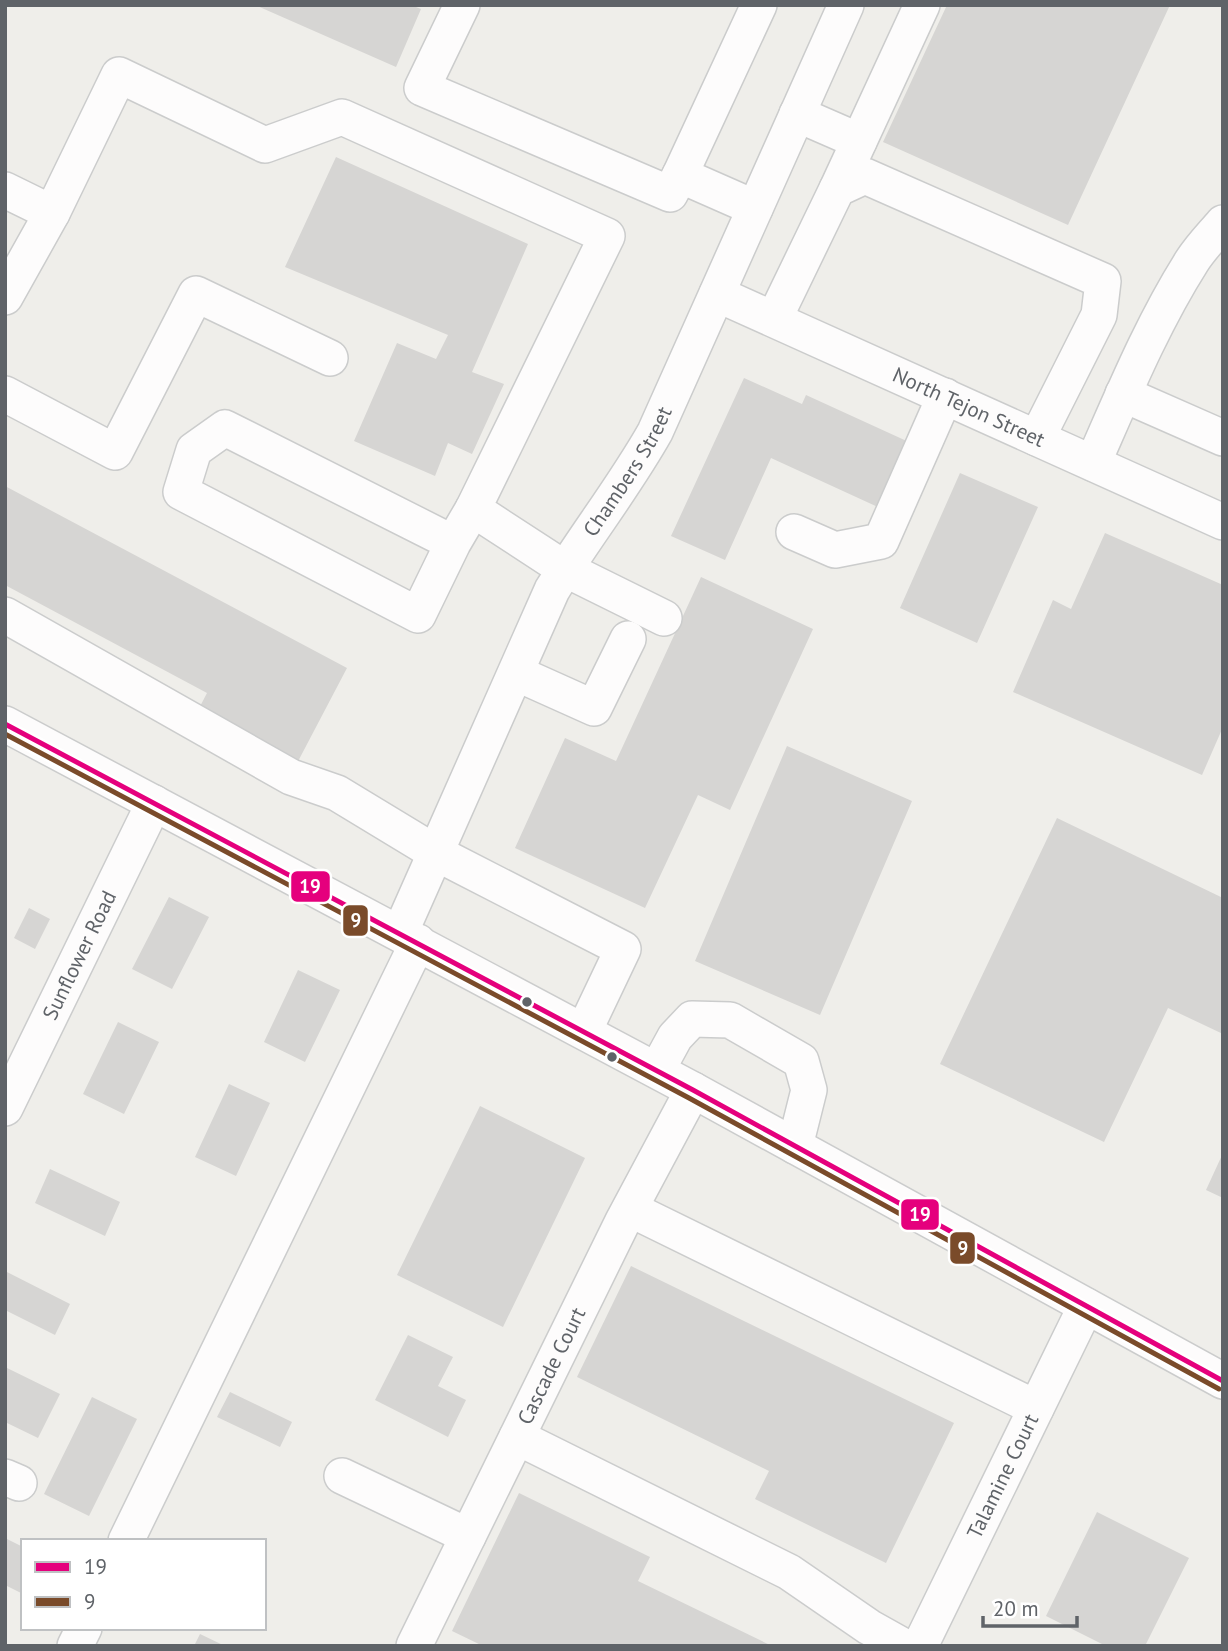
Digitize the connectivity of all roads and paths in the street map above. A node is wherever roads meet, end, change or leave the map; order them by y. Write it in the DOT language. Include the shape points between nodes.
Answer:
graph roads {
  1 [pos="759,5"];
  2 [pos="846,5"];
  3 [pos="922,5"];
  4 [pos="453,8"];
  5 [pos="797,114"];
  6 [pos="859,141"];
  7 [pos="680,175"];
  8 [pos="837,189"];
  9 [pos="5,190"];
  10 [pos="755,208"];
  11 [pos="52,212"];
  12 [pos="1218,237"];
  13 [pos="717,294"];
  14 [pos="5,297"];
  15 [pos="774,319"];
  16 [pos="330,358"];
  17 [pos="5,394"];
  18 [pos="1123,394"];
  19 [pos="945,396"];
  20 [pos="1037,438"];
  21 [pos="1223,438"];
  22 [pos="1093,463"];
  23 [pos="473,509"];
  24 [pos="1223,522"];
  25 [pos="794,532"];
  26 [pos="453,543"];
  27 [pos="565,569"];
  28 [pos="5,615"];
  29 [pos="664,618"];
  30 [pos="628,639"];
  31 [pos="516,673"];
  32 [pos="5,724"];
  33 [pos="154,803"];
  34 [pos="436,853"];
  35 [pos="409,938"];
  36 [pos="584,1031"];
  37 [pos="657,1070"];
  38 [pos="693,1090"];
  39 [pos="5,1108"];
  40 [pos="795,1146"];
  41 [pos="630,1209"];
  42 [pos="1086,1306"];
  43 [pos="1223,1381"];
  44 [pos="1036,1408"];
  45 [pos="517,1437"];
  46 [pos="341,1476"];
  47 [pos="468,1536"];
  48 [pos="127,1539"];
  49 [pos="83,1630"];
  50 [pos="75,1646"];
  51 [pos="414,1646"];
  52 [pos="903,1646"];
  53 [pos="920,1646"];
  1 -- 7 [label="street"];
  2 -- 5 [label="street, Chambers Street"];
  3 -- 6 [label="street"];
  4 -- 7 [label="street" via="422,88 670,194"];
  5 -- 6 [label="street"];
  5 -- 10 [label="street, Chambers Street"];
  6 -- 8 [label="street"];
  7 -- 10 [label="street"];
  8 -- 15 [label="street"];
  8 -- 20 [label="street" via="865,176 1103,281 1098,316"];
  9 -- 11 [label="street"];
  10 -- 13 [label="street, Chambers Street"];
  11 -- 14 [label="street"];
  11 -- 23 [label="street" via="120,75 265,145 342,117 607,236"];
  12 -- 18 [label="street" via="1180,282"];
  13 -- 15 [label="street, North Tejon Street"];
  13 -- 27 [label="street, Chambers Street" via="640,460"];
  15 -- 19 [label="street, North Tejon Street"];
  16 -- 17 [label="street" via="196,294 115,453"];
  18 -- 21 [label="street"];
  18 -- 22 [label="street"];
  19 -- 20 [label="street, North Tejon Street"];
  19 -- 25 [label="street" via="881,541 835,550"];
  20 -- 22 [label="street, North Tejon Street"];
  22 -- 24 [label="street, North Tejon Street"];
  23 -- 26 [label="street"];
  23 -- 27 [label="street"];
  26 -- 26 [label="street" via="225,428 194,450 181,492 418,615"];
  27 -- 29 [label="street"];
  27 -- 31 [label="street, Chambers Street"];
  28 -- 34 [label="street" via="291,777 337,793"];
  30 -- 31 [label="street" via="594,708"];
  31 -- 34 [label="street, Chambers Street"];
  32 -- 33 [label="street"];
  33 -- 35 [label="street"];
  33 -- 39 [label="street, Sunflower Road"];
  34 -- 35 [label="street, Chambers Street"];
  34 -- 36 [label="street" via="623,949"];
  35 -- 36 [label="street"];
  35 -- 48 [label="street, Chambers Street"];
  36 -- 37 [label="street"];
  37 -- 38 [label="street"];
  37 -- 40 [label="street" via="675,1037 692,1019 730,1020 801,1061 809,1090"];
  38 -- 40 [label="street"];
  38 -- 41 [label="street, Cascade Court"];
  40 -- 42 [label="street"];
  41 -- 44 [label="street"];
  41 -- 45 [label="street, Cascade Court"];
  42 -- 43 [label="street"];
  42 -- 44 [label="street, Talamine Court"];
  44 -- 53 [label="street, Talamine Court"];
  45 -- 47 [label="street, Cascade Court"];
  45 -- 52 [label="street" via="789,1572"];
  46 -- 47 [label="street"];
  47 -- 51 [label="street, Cascade Court"];
  49 -- 50 [label="street"];
}
